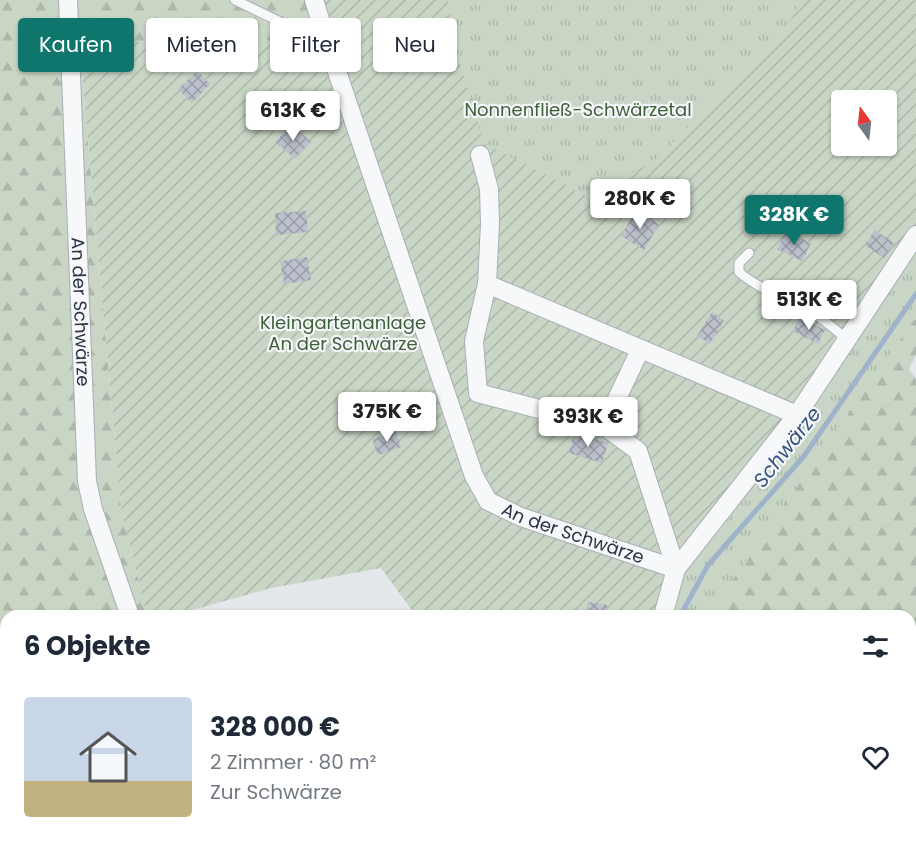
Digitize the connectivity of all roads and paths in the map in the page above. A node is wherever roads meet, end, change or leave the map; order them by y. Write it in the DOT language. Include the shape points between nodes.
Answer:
graph roads {
  1 [pos="68,0"];
  2 [pos="235,0"];
  3 [pos="314,0"];
  4 [pos="272,18"];
  5 [pos="320,18"];
  6 [pos="337,72"];
  7 [pos="480,155"];
  8 [pos="916,235"];
  9 [pos="749,253"];
  10 [pos="487,284"];
  11 [pos="848,340"];
  12 [pos="640,350"];
  13 [pos="797,415"];
  14 [pos="604,426"];
  15 [pos="676,569"];
  16 [pos="128,610"];
  17 [pos="665,610"];
  1 -- 16 [label="street, An der Schwärze" via="87,481"];
  2 -- 4 [label="lane"];
  3 -- 5 [label="street, An der Schwärze"];
  6 -- 15 [label="street, An der Schwärze" via="474,476 488,501 521,517"];
  7 -- 10 [label="street" via="489,189"];
  8 -- 11 [label="street"];
  9 -- 11 [label="lane" via="739,263 739,272 751,282 804,307"];
  10 -- 12 [label="street"];
  10 -- 14 [label="street" via="474,341 478,393"];
  11 -- 13 [label="street"];
  12 -- 13 [label="street"];
  12 -- 14 [label="street"];
  13 -- 15 [label="street"];
  14 -- 15 [label="street" via="638,451"];
  15 -- 17 [label="street"];
}
